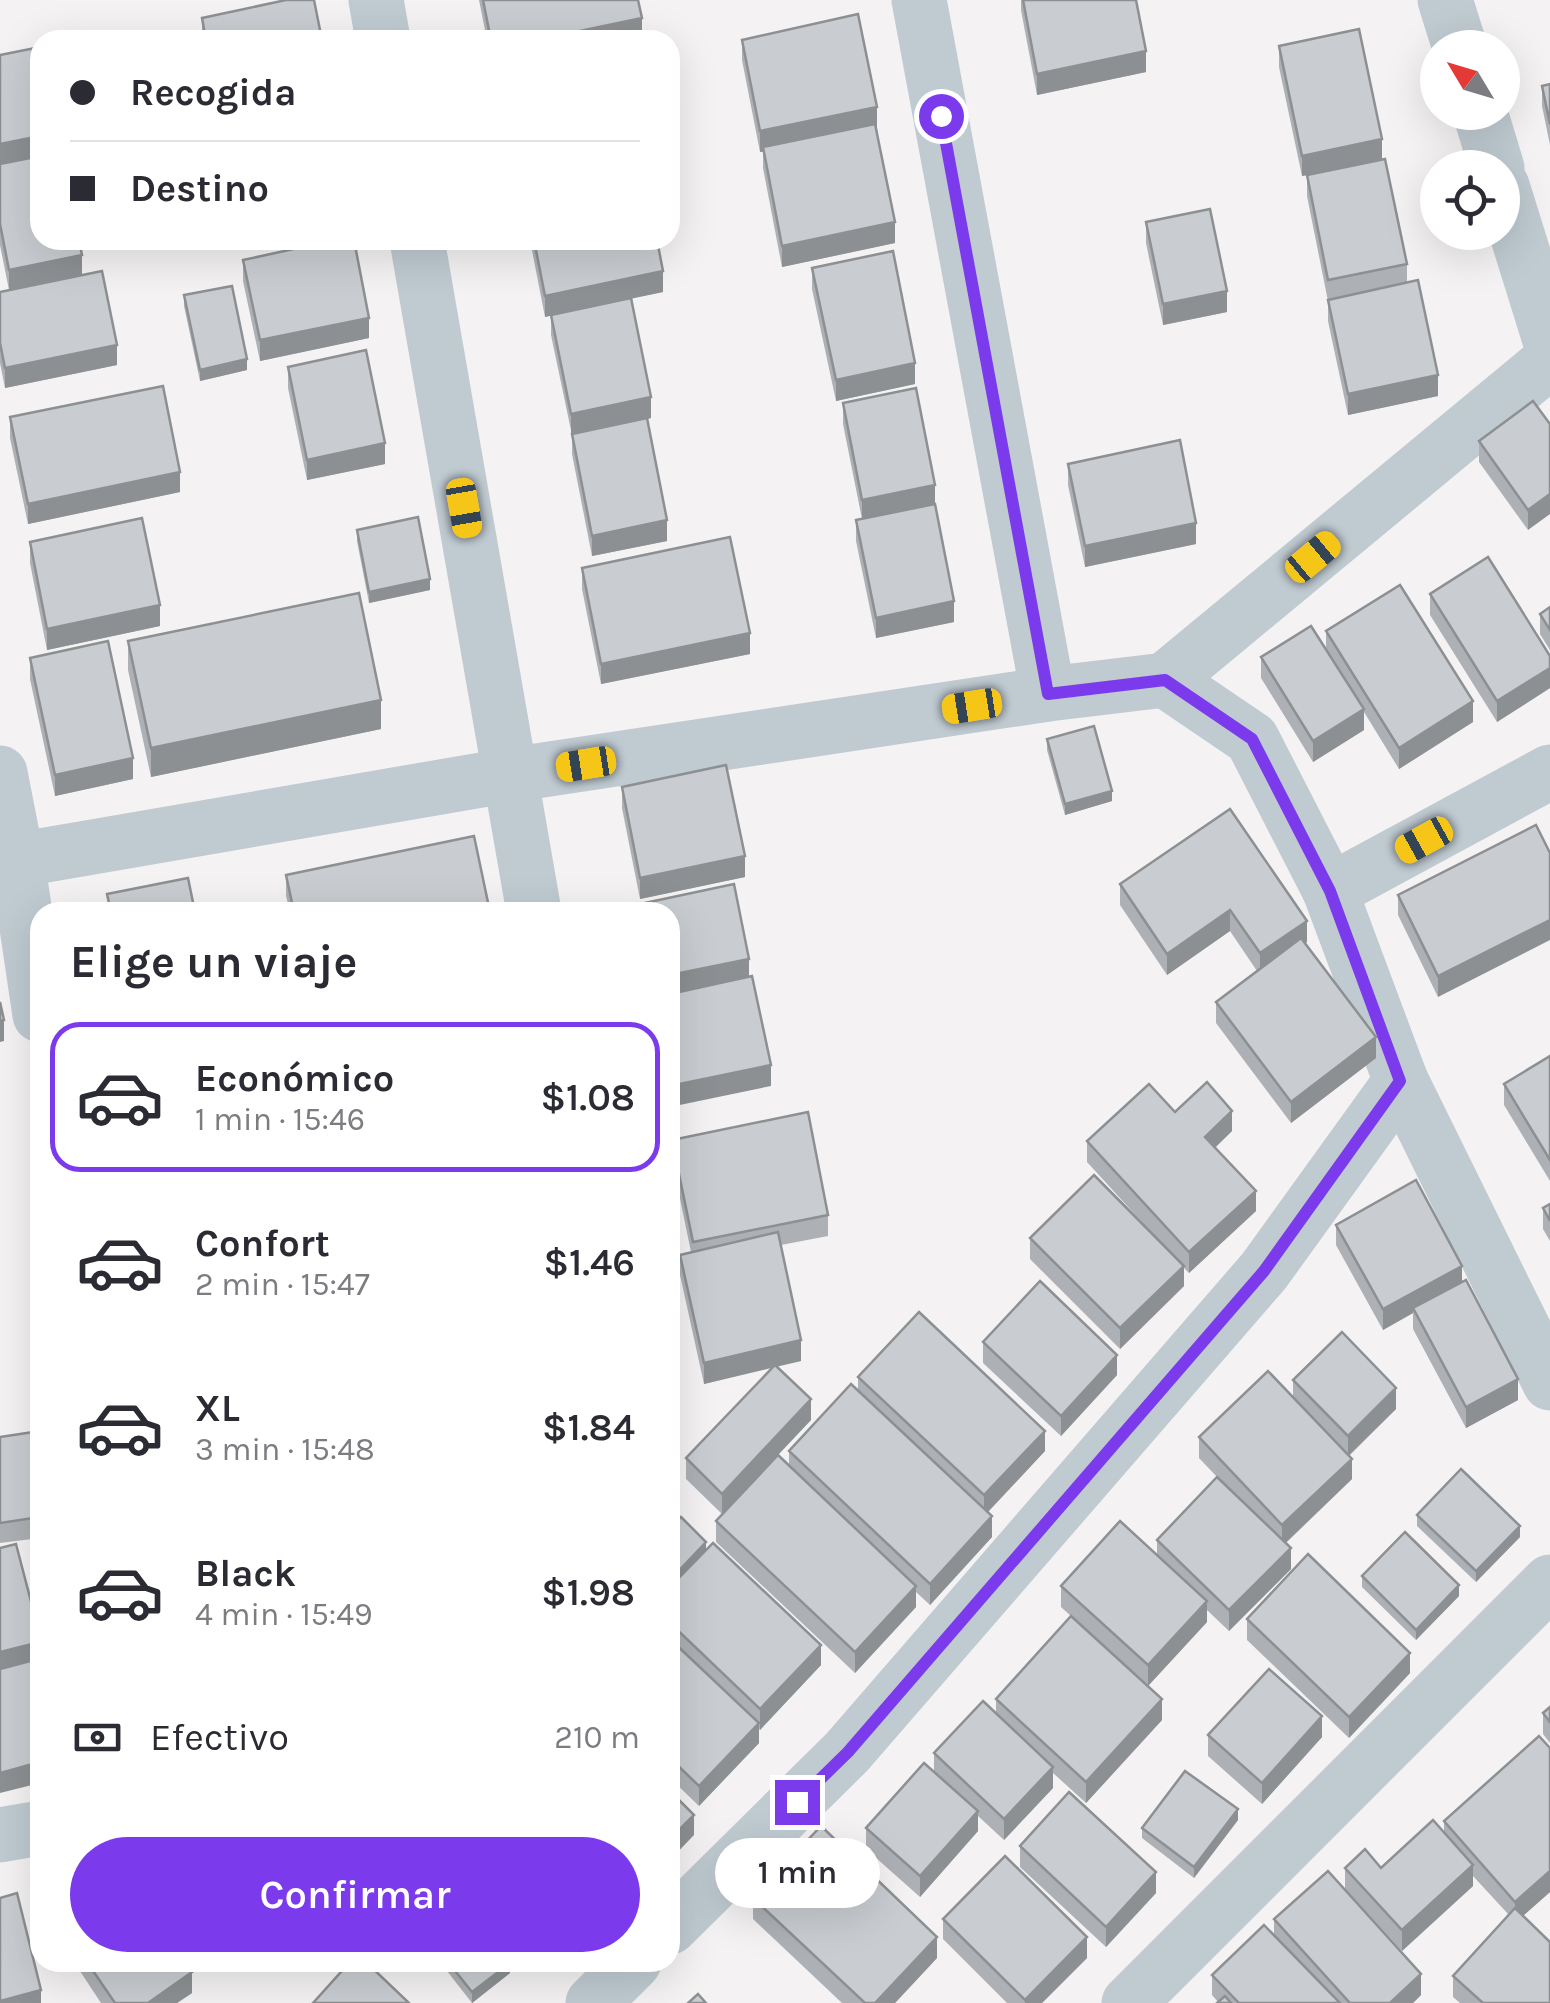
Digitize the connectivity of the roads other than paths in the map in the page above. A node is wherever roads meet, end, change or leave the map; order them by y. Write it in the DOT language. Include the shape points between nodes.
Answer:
graph roads {
  1 [pos="376,0"];
  2 [pos="919,0"];
  3 [pos="1445,0"];
  4 [pos="380,30"];
  5 [pos="1454,30"];
  6 [pos="1520,244"];
  7 [pos="419,250"];
  8 [pos="1550,340"];
  9 [pos="1550,361"];
  10 [pos="1165,680"];
  11 [pos="1048,694"];
  12 [pos="1550,772"];
  13 [pos="0,773"];
  14 [pos="510,776"];
  15 [pos="9,862"];
  16 [pos="1330,891"];
  17 [pos="532,902"];
  18 [pos="30,966"];
  19 [pos="1400,1081"];
  20 [pos="1550,1383"];
  21 [pos="1550,1582"];
  22 [pos="30,1830"];
  23 [pos="0,1835"];
  24 [pos="680,1918"];
  25 [pos="624,1972"];
  26 [pos="594,2003"];
  27 [pos="1128,2003"];
  1 -- 4 [label="street"];
  2 -- 11 [label="street"];
  3 -- 5 [label="street"];
  6 -- 8 [label="street"];
  7 -- 14 [label="street"];
  9 -- 10 [label="street"];
  10 -- 11 [label="street"];
  10 -- 16 [label="street" via="1252,739"];
  11 -- 14 [label="street"];
  12 -- 16 [label="street"];
  13 -- 15 [label="street"];
  14 -- 15 [label="street"];
  14 -- 17 [label="street"];
  15 -- 18 [label="street"];
  16 -- 19 [label="street"];
  19 -- 20 [label="street"];
  19 -- 24 [label="street" via="1264,1271 848,1752"];
  21 -- 27 [label="street"];
  22 -- 23 [label="street"];
  25 -- 26 [label="street"];
}
